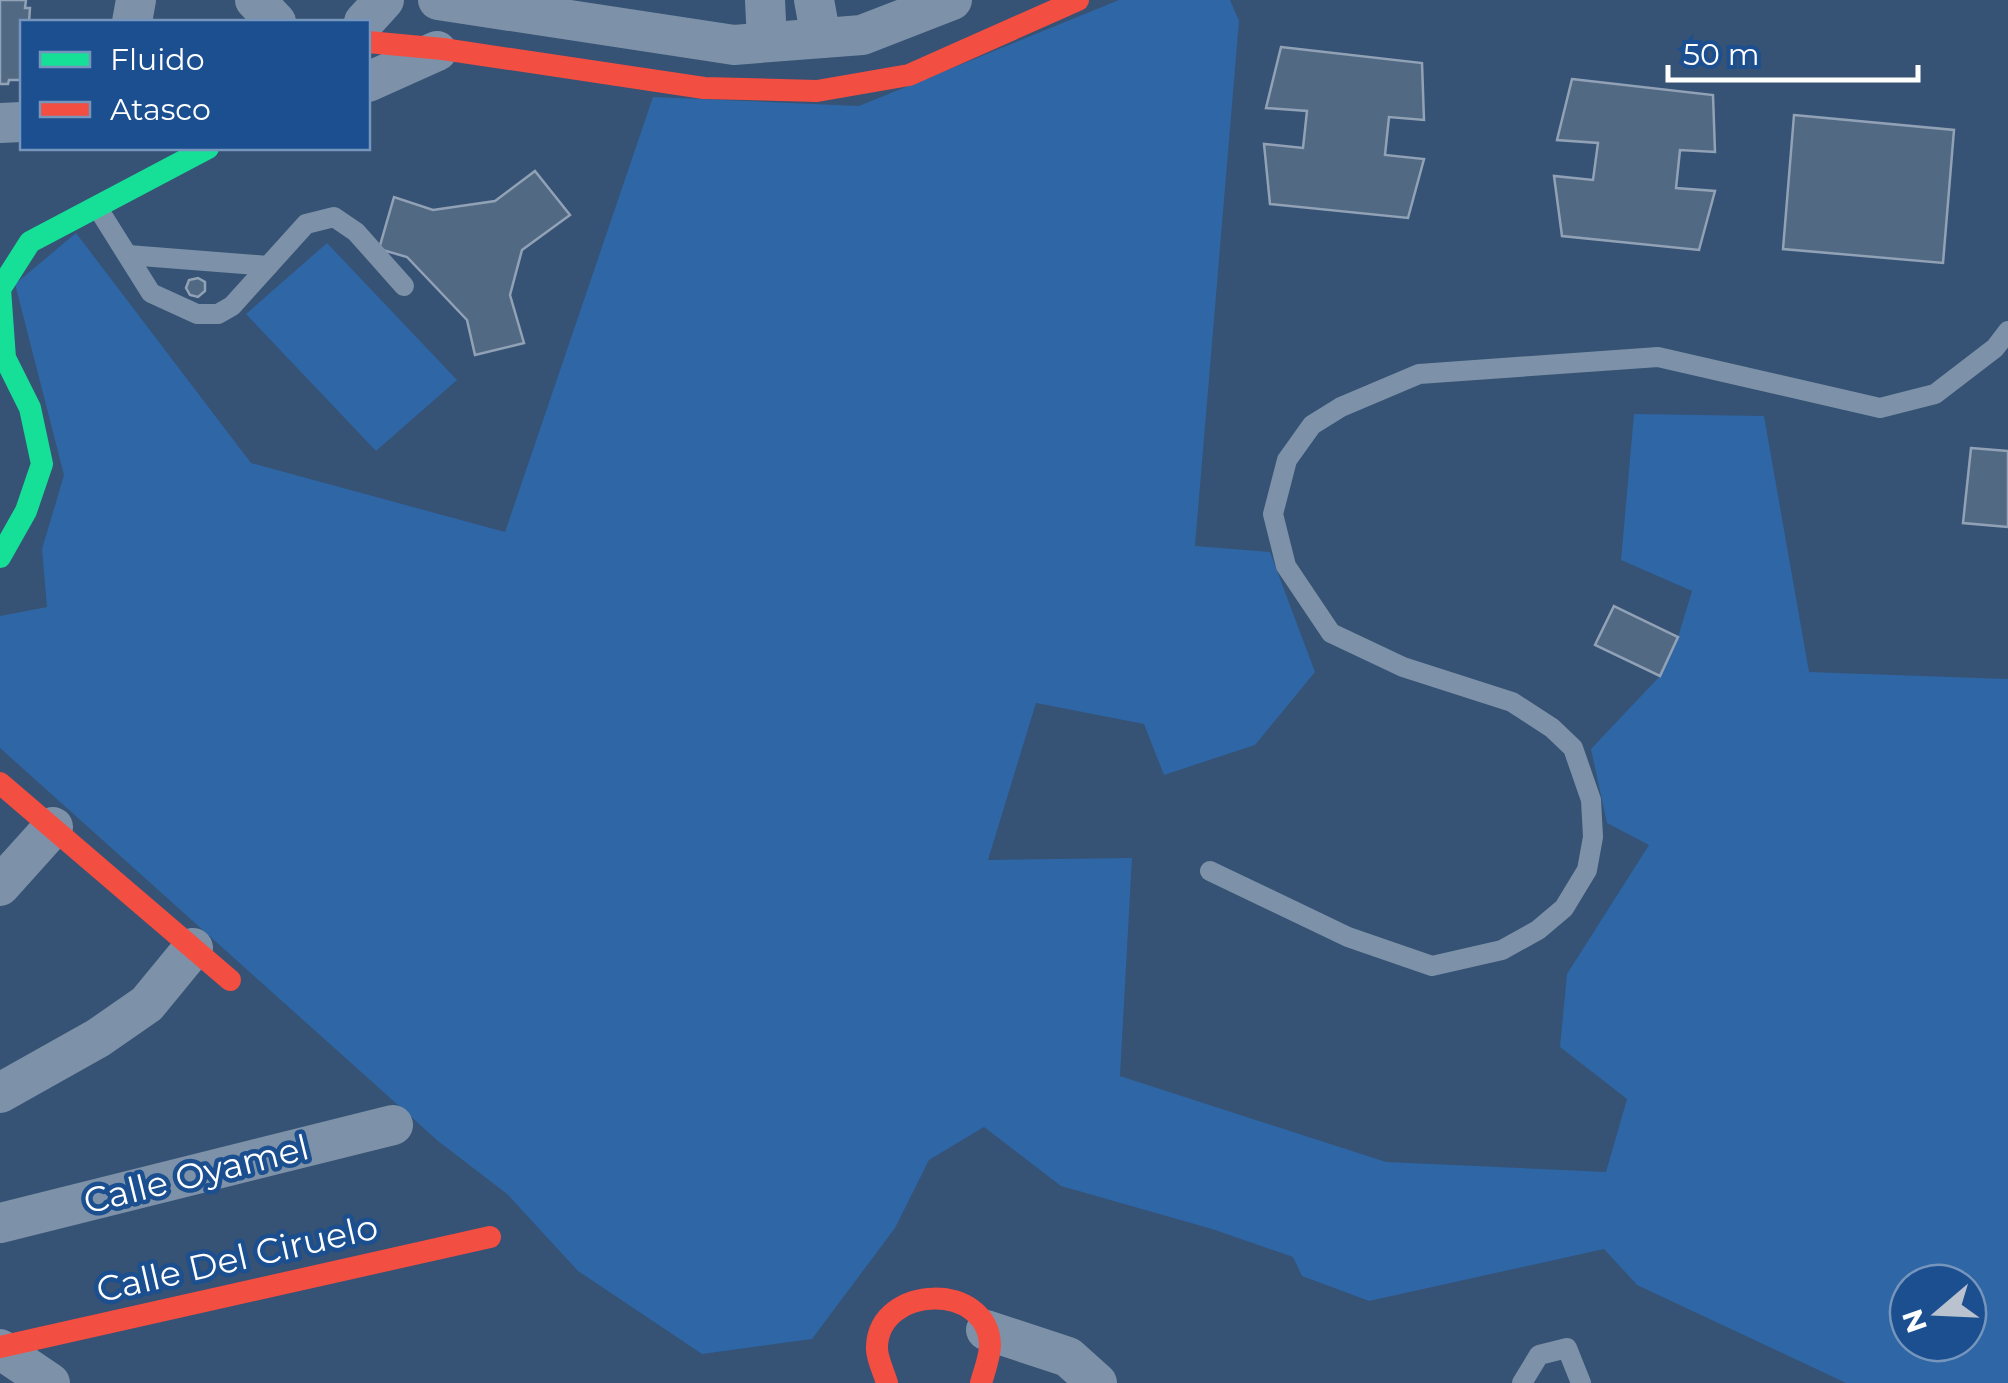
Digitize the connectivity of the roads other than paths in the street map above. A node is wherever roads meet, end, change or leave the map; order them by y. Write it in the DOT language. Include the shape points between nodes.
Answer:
graph roads {
  1 [pos="255,0"];
  2 [pos="384,0"];
  3 [pos="438,0"];
  4 [pos="764,0"];
  5 [pos="952,0"];
  6 [pos="1078,0"];
  7 [pos="818,19"];
  8 [pos="274,20"];
  9 [pos="366,20"];
  10 [pos="370,42"];
  11 [pos="767,42"];
  12 [pos="443,49"];
  13 [pos="370,81"];
  14 [pos="204,150"];
  15 [pos="96,206"];
  16 [pos="128,255"];
  17 [pos="268,266"];
  18 [pos="404,286"];
  19 [pos="1,328"];
  20 [pos="2008,332"];
  21 [pos="0,557"];
  22 [pos="0,783"];
  23 [pos="52,827"];
  24 [pos="1210,871"];
  25 [pos="0,886"];
  26 [pos="193,948"];
  27 [pos="230,980"];
  28 [pos="0,1093"];
  29 [pos="392,1125"];
  30 [pos="0,1224"];
  31 [pos="490,1237"];
  32 [pos="986,1330"];
  33 [pos="0,1348"];
  34 [pos="50,1383"];
  35 [pos="887,1383"];
  36 [pos="980,1383"];
  37 [pos="1097,1383"];
  38 [pos="1522,1383"];
  39 [pos="1581,1383"];
  1 -- 8 [label="street"];
  2 -- 9 [label="street"];
  3 -- 11 [label="street" via="734,45"];
  4 -- 11 [label="street"];
  5 -- 7 [label="street" via="862,35"];
  6 -- 12 [label="street" via="909,76 817,91 704,88"];
  7 -- 11 [label="street"];
  10 -- 12 [label="street"];
  12 -- 13 [label="street"];
  14 -- 15 [label="street"];
  15 -- 16 [label="lane"];
  15 -- 19 [label="street" via="30,242 0,289"];
  16 -- 17 [label="lane"];
  16 -- 17 [label="lane" via="151,293 197,314 232,306"];
  17 -- 18 [label="lane" via="306,224 334,217"];
  19 -- 21 [label="street" via="42,464"];
  20 -- 24 [label="lane" via="1935,394 1880,408 1658,357 1419,374 1312,425 1287,460 1273,514 1286,566 1331,633 1403,667 1512,702 1573,748 1592,800 1586,870 1564,908 1538,930 1502,950 1432,966 1348,937"];
  22 -- 23 [label="street"];
  23 -- 25 [label="street"];
  23 -- 26 [label="street"];
  26 -- 27 [label="street"];
  26 -- 28 [label="street" via="147,1004"];
  29 -- 30 [label="street, Calle Oyamel"];
  31 -- 33 [label="street, Calle Del Ciruelo"];
  32 -- 35 [label="street" via="976,1314 942,1295 905,1302 880,1332 877,1351"];
  32 -- 36 [label="street" via="988,1366"];
  32 -- 37 [label="street" via="1068,1357"];
  33 -- 34 [label="street"];
  38 -- 39 [label="lane" via="1539,1356 1566,1348"];
}
